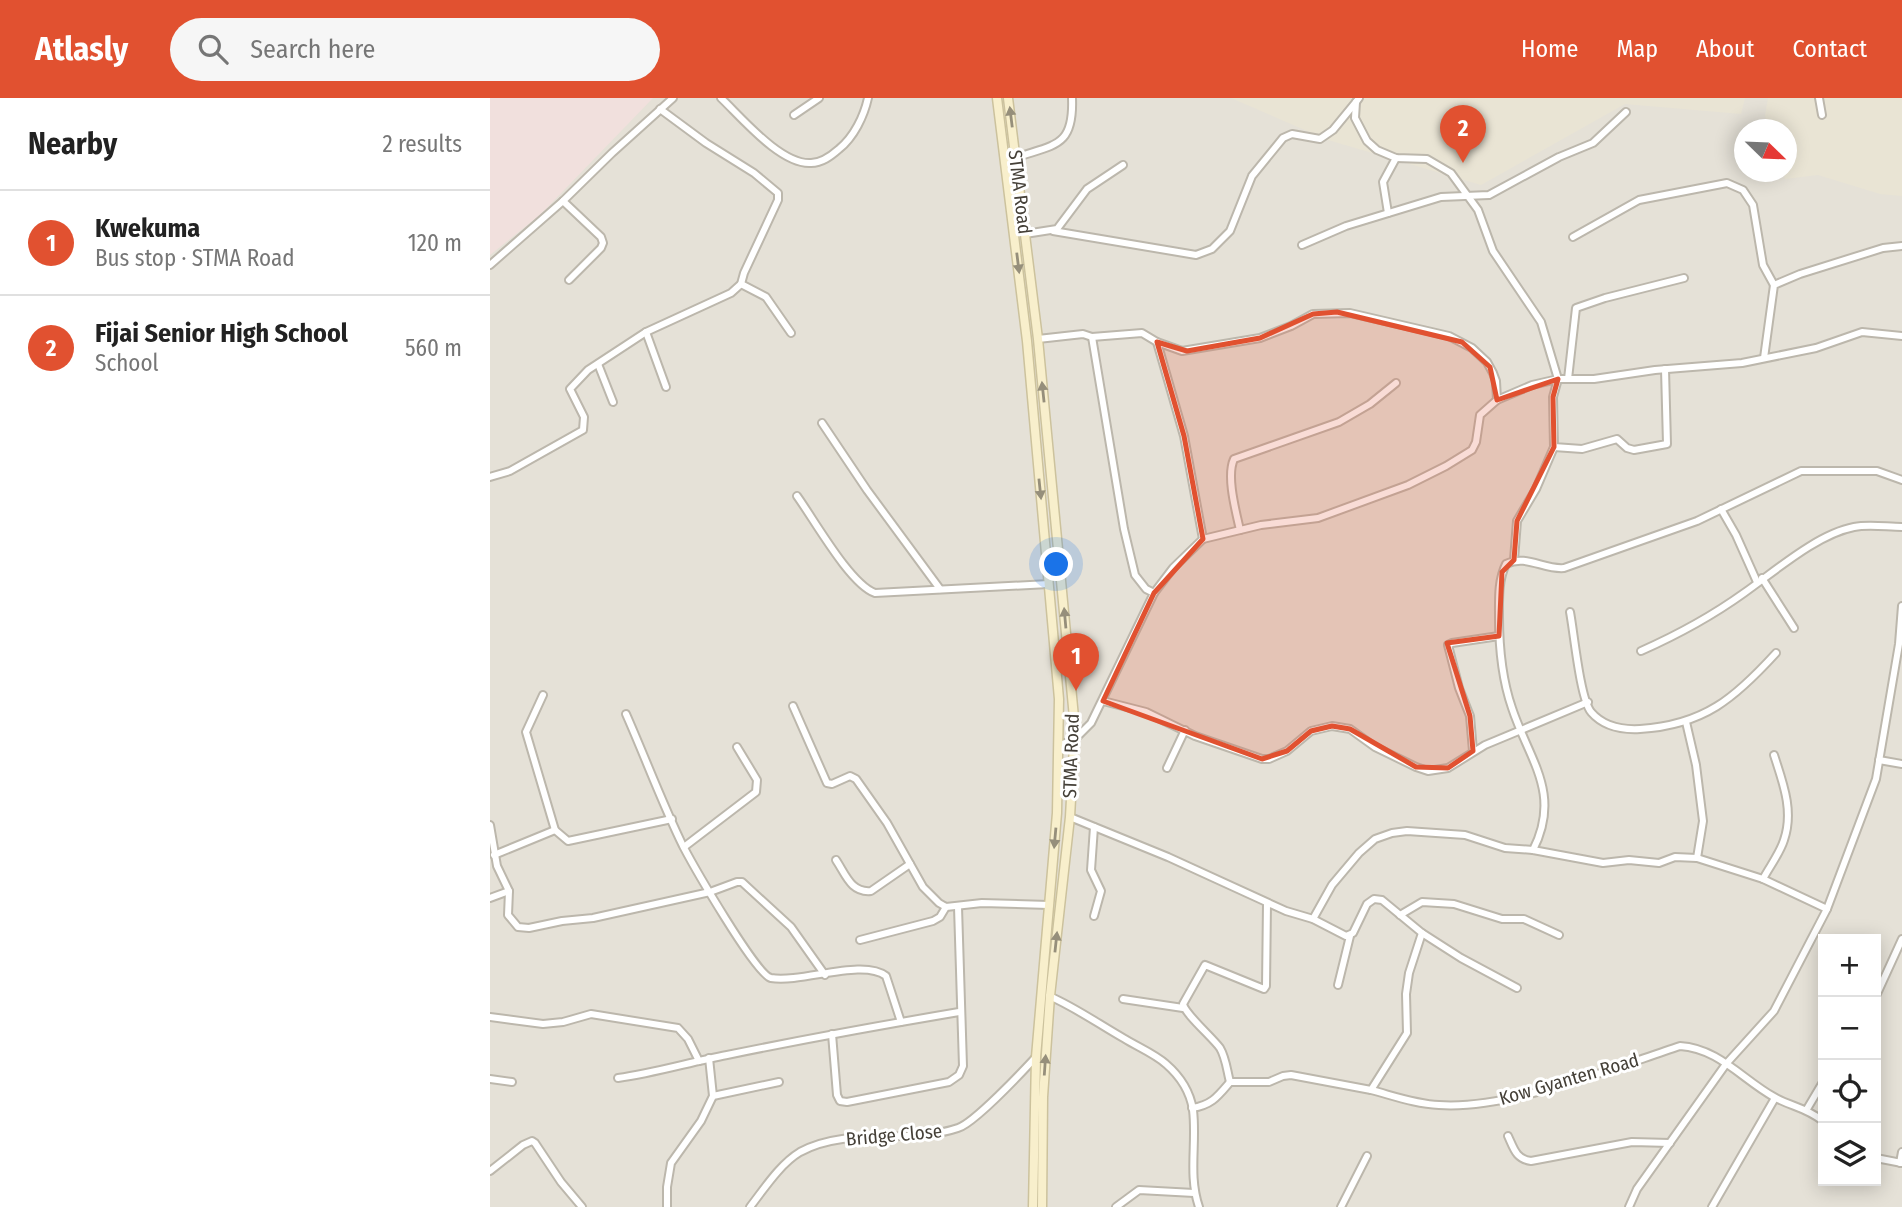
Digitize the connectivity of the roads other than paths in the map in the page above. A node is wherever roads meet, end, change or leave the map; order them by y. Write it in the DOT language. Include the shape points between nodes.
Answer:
graph roads {
  1 [pos="673,98"];
  2 [pos="722,98"];
  3 [pos="819,98"];
  4 [pos="867,98"];
  5 [pos="997,98"];
  6 [pos="1008,98"];
  7 [pos="1072,98"];
  8 [pos="1359,98"];
  9 [pos="1819,98"];
  10 [pos="660,109"];
  11 [pos="1626,113"];
  12 [pos="794,115"];
  13 [pos="1822,115"];
  14 [pos="1015,158"];
  15 [pos="1396,158"];
  16 [pos="1123,165"];
  17 [pos="1467,195"];
  18 [pos="563,201"];
  19 [pos="1388,213"];
  20 [pos="1053,231"];
  21 [pos="1025,234"];
  22 [pos="1573,236"];
  23 [pos="1302,245"];
  24 [pos="1902,246"];
  25 [pos="490,265"];
  26 [pos="1684,278"];
  27 [pos="569,280"];
  28 [pos="741,284"];
  29 [pos="1774,285"];
  30 [pos="646,332"];
  31 [pos="791,333"];
  32 [pos="1902,336"];
  33 [pos="1092,337"];
  34 [pos="1038,340"];
  35 [pos="1157,342"];
  36 [pos="1764,358"];
  37 [pos="598,364"];
  38 [pos="1665,369"];
  39 [pos="1558,379"];
  40 [pos="1568,379"];
  41 [pos="1396,383"];
  42 [pos="666,387"];
  43 [pos="1497,400"];
  44 [pos="613,402"];
  45 [pos="822,424"];
  46 [pos="1554,447"];
  47 [pos="490,477"];
  48 [pos="1902,480"];
  49 [pos="797,496"];
  50 [pos="1721,509"];
  51 [pos="1902,527"];
  52 [pos="1240,530"];
  53 [pos="1203,539"];
  54 [pos="1514,560"];
  55 [pos="1760,580"];
  56 [pos="1049,584"];
  57 [pos="940,589"];
  58 [pos="1154,593"];
  59 [pos="1902,606"];
  60 [pos="1570,612"];
  61 [pos="1794,628"];
  62 [pos="1499,636"];
  63 [pos="1642,652"];
  64 [pos="1776,653"];
  65 [pos="543,695"];
  66 [pos="1104,701"];
  67 [pos="1588,702"];
  68 [pos="793,706"];
  69 [pos="626,713"];
  70 [pos="1686,722"];
  71 [pos="1520,729"];
  72 [pos="1185,730"];
  73 [pos="1074,740"];
  74 [pos="1059,745"];
  75 [pos="737,747"];
  76 [pos="1473,751"];
  77 [pos="1774,755"];
  78 [pos="1879,761"];
  79 [pos="1902,764"];
  80 [pos="1167,768"];
  81 [pos="1070,817"];
  82 [pos="672,819"];
  83 [pos="490,825"];
  84 [pos="1094,827"];
  85 [pos="555,830"];
  86 [pos="684,847"];
  87 [pos="1533,850"];
  88 [pos="494,855"];
  89 [pos="1697,858"];
  90 [pos="836,860"];
  91 [pos="910,864"];
  92 [pos="1763,878"];
  93 [pos="509,891"];
  94 [pos="710,892"];
  95 [pos="490,898"];
  96 [pos="1267,903"];
  97 [pos="1049,905"];
  98 [pos="958,906"];
  99 [pos="946,907"];
  100 [pos="1827,909"];
  101 [pos="1401,915"];
  102 [pos="1094,916"];
  103 [pos="1313,919"];
  104 [pos="1422,933"];
  105 [pos="1559,935"];
  106 [pos="1350,936"];
  107 [pos="1902,939"];
  108 [pos="860,940"];
  109 [pos="824,975"];
  110 [pos="1338,985"];
  111 [pos="1881,985"];
  112 [pos="1517,988"];
  113 [pos="1040,995"];
  114 [pos="1050,996"];
  115 [pos="1123,999"];
  116 [pos="1183,1008"];
  117 [pos="960,1012"];
  118 [pos="490,1017"];
  119 [pos="901,1022"];
  120 [pos="832,1034"];
  121 [pos="1036,1056"];
  122 [pos="709,1059"];
  123 [pos="699,1061"];
  124 [pos="1727,1064"];
  125 [pos="618,1078"];
  126 [pos="490,1079"];
  127 [pos="512,1082"];
  128 [pos="779,1082"];
  129 [pos="1230,1082"];
  130 [pos="1371,1090"];
  131 [pos="1818,1090"];
  132 [pos="713,1096"];
  133 [pos="1775,1098"];
  134 [pos="1192,1108"];
  135 [pos="1807,1109"];
  136 [pos="1818,1117"];
  137 [pos="1508,1136"];
  138 [pos="1670,1143"];
  139 [pos="1902,1152"];
  140 [pos="1367,1156"];
  141 [pos="1881,1159"];
  142 [pos="1901,1163"];
  143 [pos="490,1171"];
  144 [pos="1194,1193"];
  145 [pos="582,1207"];
  146 [pos="667,1207"];
  147 [pos="750,1207"];
  148 [pos="1033,1207"];
  149 [pos="1042,1207"];
  150 [pos="1116,1207"];
  151 [pos="1199,1207"];
  152 [pos="1341,1207"];
  153 [pos="1629,1207"];
  154 [pos="1712,1207"];
  1 -- 10 [label="street"];
  2 -- 4 [label="street" via="783,154 809,163 827,159 851,136"];
  3 -- 12 [label="street"];
  5 -- 56 [label="main road, STMA Road, one-way" via="1027,341"];
  14 -- 6 [label="main road, STMA Road, one-way"];
  7 -- 14 [label="street" via="1073,115 1065,138"];
  8 -- 15 [label="street" via="1354,112 1360,131 1377,150"];
  8 -- 20 [label="street" via="1320,139 1292,134 1283,138 1252,176 1230,231 1212,250 1196,255"];
  9 -- 13 [label="street"];
  10 -- 18 [label="street"];
  10 -- 28 [label="street" via="778,193"];
  11 -- 17 [label="street" via="1593,143 1489,195"];
  14 -- 21 [label="main road, STMA Road"];
  15 -- 17 [label="street" via="1434,161 1451,173"];
  15 -- 19 [label="street" via="1383,182"];
  16 -- 20 [label="street" via="1087,190"];
  17 -- 19 [label="street" via="1441,197"];
  17 -- 39 [label="street" via="1478,210 1493,251 1541,321"];
  18 -- 25 [label="street"];
  18 -- 27 [label="street" via="603,243"];
  19 -- 23 [label="street"];
  20 -- 21 [label="street"];
  21 -- 34 [label="main road, STMA Road"];
  22 -- 29 [label="street" via="1639,200 1727,183 1743,190 1753,205 1763,265"];
  24 -- 29 [label="street" via="1883,248"];
  26 -- 40 [label="street" via="1576,309"];
  28 -- 30 [label="street" via="731,293"];
  28 -- 31 [label="street" via="766,297"];
  29 -- 36 [label="street"];
  30 -- 37 [label="street"];
  30 -- 42 [label="street"];
  32 -- 36 [label="street" via="1862,332 1826,346"];
  33 -- 34 [label="street"];
  33 -- 35 [label="street" via="1142,333"];
  33 -- 58 [label="street" via="1135,575"];
  73 -- 34 [label="main road, STMA Road, one-way"];
  35 -- 43 [label="street" via="1187,351 1260,338 1313,314 1350,313 1449,336 1472,348 1493,373"];
  35 -- 53 [label="street" via="1184,436"];
  36 -- 38 [label="street"];
  37 -- 44 [label="street"];
  37 -- 47 [label="street" via="570,389 584,417 583,430 510,471"];
  38 -- 40 [label="street"];
  38 -- 46 [label="street" via="1667,444 1634,450 1617,439 1582,449"];
  39 -- 40 [label="street"];
  39 -- 43 [label="street"];
  39 -- 46 [label="street" via="1553,397"];
  41 -- 52 [label="street" via="1339,422 1234,460 1232,489"];
  43 -- 52 [label="street" via="1480,415 1472,450 1446,466 1318,518"];
  45 -- 57 [label="street"];
  46 -- 54 [label="street" via="1517,521"];
  48 -- 50 [label="street" via="1877,471 1801,471"];
  49 -- 57 [label="street" via="866,590"];
  50 -- 54 [label="street" via="1564,568"];
  50 -- 55 [label="street"];
  51 -- 55 [label="street" via="1841,531"];
  52 -- 53 [label="street"];
  53 -- 58 [label="street"];
  54 -- 62 [label="street" via="1502,572"];
  55 -- 61 [label="street"];
  55 -- 63 [label="street" via="1677,635"];
  56 -- 57 [label="street"];
  56 -- 74 [label="main road, STMA Road" via="1058,667"];
  58 -- 66 [label="street"];
  59 -- 78 [label="street"];
  60 -- 67 [label="street"];
  62 -- 71 [label="street" via="1504,677"];
  62 -- 76 [label="street" via="1448,645 1470,716"];
  64 -- 70 [label="street" via="1735,694"];
  65 -- 85 [label="street" via="526,732"];
  66 -- 72 [label="street" via="1146,712"];
  66 -- 73 [label="street"];
  67 -- 70 [label="street" via="1589,710 1607,725 1630,730"];
  67 -- 71 [label="street"];
  68 -- 91 [label="street" via="827,783 850,776 856,779"];
  69 -- 82 [label="street"];
  70 -- 89 [label="street" via="1703,821"];
  71 -- 76 [label="street"];
  71 -- 87 [label="street" via="1536,761 1545,801 1543,828"];
  72 -- 76 [label="street" via="1262,759 1287,751 1311,731 1332,726 1350,729 1376,747 1428,771 1448,768"];
  72 -- 80 [label="street"];
  73 -- 74 [label="street"];
  73 -- 81 [label="main road, STMA Road"];
  74 -- 97 [label="main road, STMA Road, one-way"];
  75 -- 86 [label="street" via="757,780 755,792"];
  77 -- 92 [label="street" via="1789,820 1784,842"];
  78 -- 79 [label="street"];
  78 -- 100 [label="street"];
  81 -- 84 [label="street"];
  114 -- 81 [label="main road, STMA Road, one-way"];
  82 -- 85 [label="street" via="568,841"];
  82 -- 86 [label="street"];
  83 -- 88 [label="street"];
  84 -- 96 [label="street"];
  84 -- 102 [label="street" via="1091,870 1101,891"];
  85 -- 88 [label="street"];
  86 -- 94 [label="street"];
  87 -- 89 [label="street" via="1603,863"];
  87 -- 103 [label="street" via="1505,848 1465,835 1392,833 1375,839 1359,853"];
  88 -- 93 [label="street"];
  89 -- 92 [label="street"];
  90 -- 91 [label="street" via="855,888 864,891 871,891"];
  91 -- 99 [label="street" via="926,891"];
  92 -- 100 [label="street"];
  93 -- 94 [label="street" via="508,915 518,927 528,928"];
  93 -- 95 [label="street"];
  94 -- 109 [label="street" via="742,882 791,927"];
  94 -- 109 [label="street" via="764,975"];
  96 -- 103 [label="street"];
  96 -- 116 [label="street" via="1264,989 1205,965"];
  97 -- 98 [label="street"];
  97 -- 113 [label="main road, STMA Road"];
  98 -- 99 [label="street"];
  98 -- 117 [label="street"];
  99 -- 108 [label="street" via="933,921"];
  100 -- 124 [label="street" via="1774,1011"];
  101 -- 104 [label="street"];
  101 -- 105 [label="street" via="1422,902 1454,904 1502,919 1524,919"];
  101 -- 106 [label="street" via="1374,899"];
  103 -- 106 [label="street"];
  104 -- 112 [label="street"];
  104 -- 130 [label="street" via="1409,972 1407,1033"];
  106 -- 110 [label="street"];
  107 -- 111 [label="street"];
  109 -- 119 [label="street" via="860,969 881,972"];
  113 -- 114 [label="street"];
  113 -- 121 [label="main road, STMA Road"];
  114 -- 134 [label="street" via="1165,1062 1182,1081"];
  149 -- 114 [label="main road, STMA Road, one-way"];
  115 -- 116 [label="street"];
  116 -- 129 [label="street" via="1223,1052"];
  117 -- 119 [label="street"];
  117 -- 120 [label="street" via="964,1049 959,1076 847,1102 837,1095"];
  118 -- 123 [label="street" via="543,1024 591,1014 678,1028"];
  119 -- 120 [label="street"];
  120 -- 122 [label="street"];
  121 -- 147 [label="street, Bridge Close" via="961,1128 837,1140 800,1152"];
  121 -- 148 [label="main road, STMA Road"];
  122 -- 123 [label="street"];
  122 -- 132 [label="street"];
  123 -- 125 [label="street"];
  124 -- 130 [label="street, Kow Gyanten Road" via="1696,1048 1680,1046 1544,1089 1474,1103 1441,1106"];
  124 -- 133 [label="street, Kow Gyanten Road"];
  124 -- 138 [label="street"];
  126 -- 127 [label="street"];
  128 -- 132 [label="street"];
  129 -- 130 [label="street, Kow Gyanten Road" via="1269,1082 1292,1075"];
  129 -- 134 [label="street" via="1218,1098"];
  131 -- 135 [label="street"];
  132 -- 146 [label="street" via="671,1163"];
  133 -- 135 [label="street, Kow Gyanten Road"];
  133 -- 154 [label="street"];
  134 -- 144 [label="street"];
  135 -- 136 [label="street, Kow Gyanten Road"];
  137 -- 138 [label="street" via="1516,1155 1531,1161 1632,1142"];
  138 -- 153 [label="street"];
  139 -- 142 [label="street"];
  140 -- 152 [label="street"];
  141 -- 142 [label="street"];
  143 -- 145 [label="street" via="523,1145 535,1143"];
  144 -- 150 [label="street" via="1139,1190"];
  144 -- 151 [label="street"];
}
